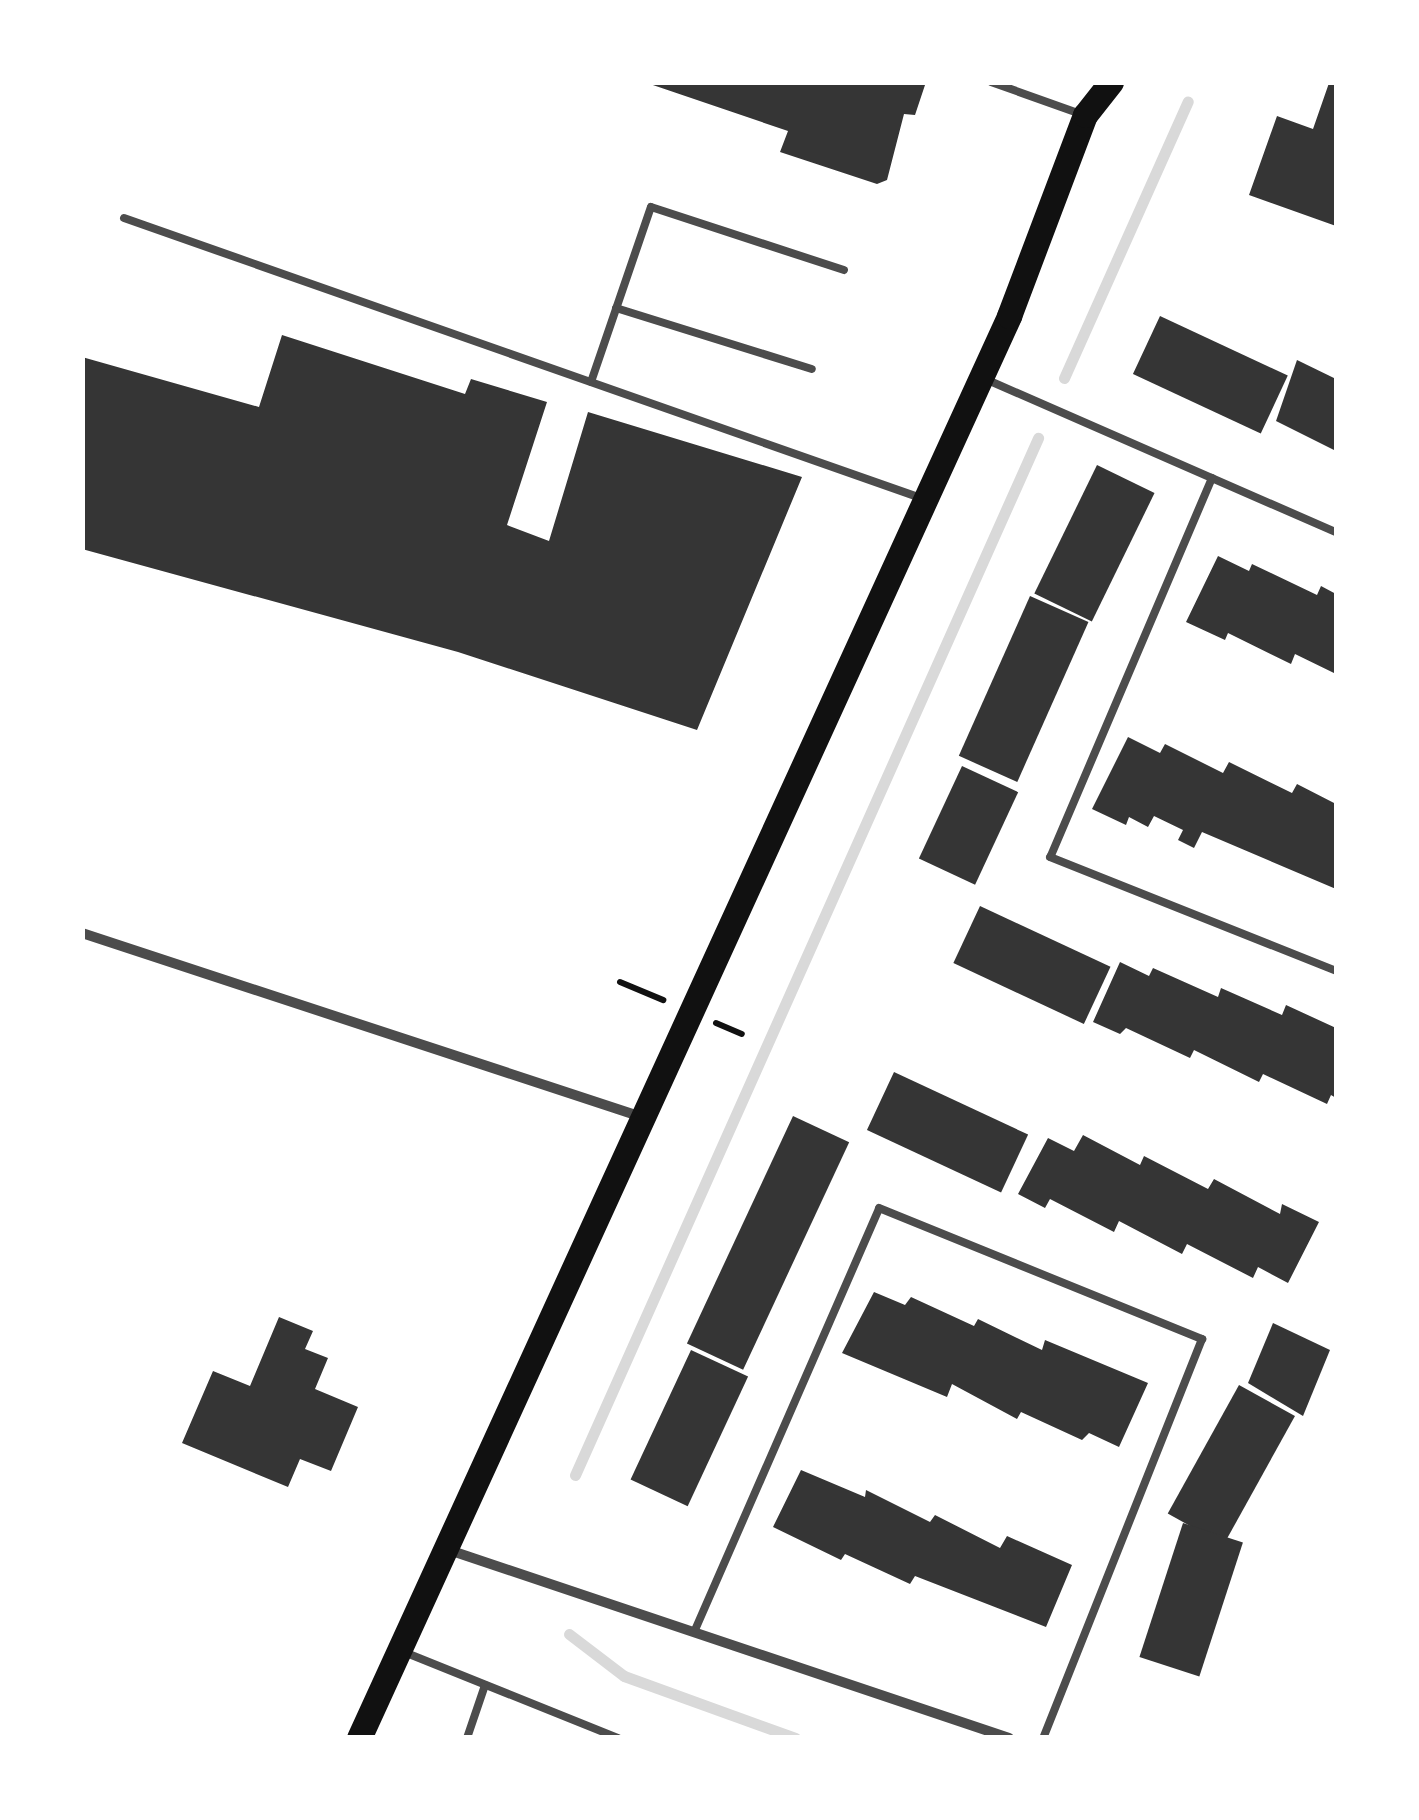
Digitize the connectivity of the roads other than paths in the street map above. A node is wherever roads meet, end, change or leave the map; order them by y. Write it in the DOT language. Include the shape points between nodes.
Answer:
graph roads {
  1 [pos="991,82"];
  2 [pos="1108,84"];
  3 [pos="1085,115"];
  4 [pos="124,218"];
  5 [pos="844,270"];
  6 [pos="616,308"];
  7 [pos="812,369"];
  8 [pos="981,378"];
  9 [pos="591,382"];
  10 [pos="1212,478"];
  11 [pos="926,500"];
  12 [pos="1336,532"];
  13 [pos="82,933"];
  14 [pos="1336,971"];
  15 [pos="639,1116"];
  16 [pos="443,1548"];
  17 [pos="695,1630"];
  18 [pos="398,1650"];
  19 [pos="485,1685"];
  20 [pos="359,1738"];
  21 [pos="467,1738"];
  22 [pos="618,1738"];
  23 [pos="1009,1738"];
  24 [pos="1042,1738"];
  1 -- 3 [label="lane"];
  2 -- 3 [label="main road"];
  3 -- 8 [label="main road"];
  4 -- 9 [label="lane"];
  5 -- 6 [label="lane" via="651,206"];
  6 -- 7 [label="lane"];
  6 -- 9 [label="lane"];
  8 -- 10 [label="lane"];
  8 -- 11 [label="main road"];
  9 -- 11 [label="lane"];
  10 -- 12 [label="lane"];
  10 -- 14 [label="lane" via="1050,857"];
  11 -- 15 [label="main road"];
  13 -- 15 [label="street"];
  15 -- 16 [label="main road"];
  16 -- 17 [label="street"];
  16 -- 18 [label="main road"];
  17 -- 23 [label="street"];
  17 -- 24 [label="lane" via="878,1208 1202,1340"];
  18 -- 19 [label="lane"];
  18 -- 20 [label="main road"];
  19 -- 21 [label="lane"];
  19 -- 22 [label="lane"];
}
